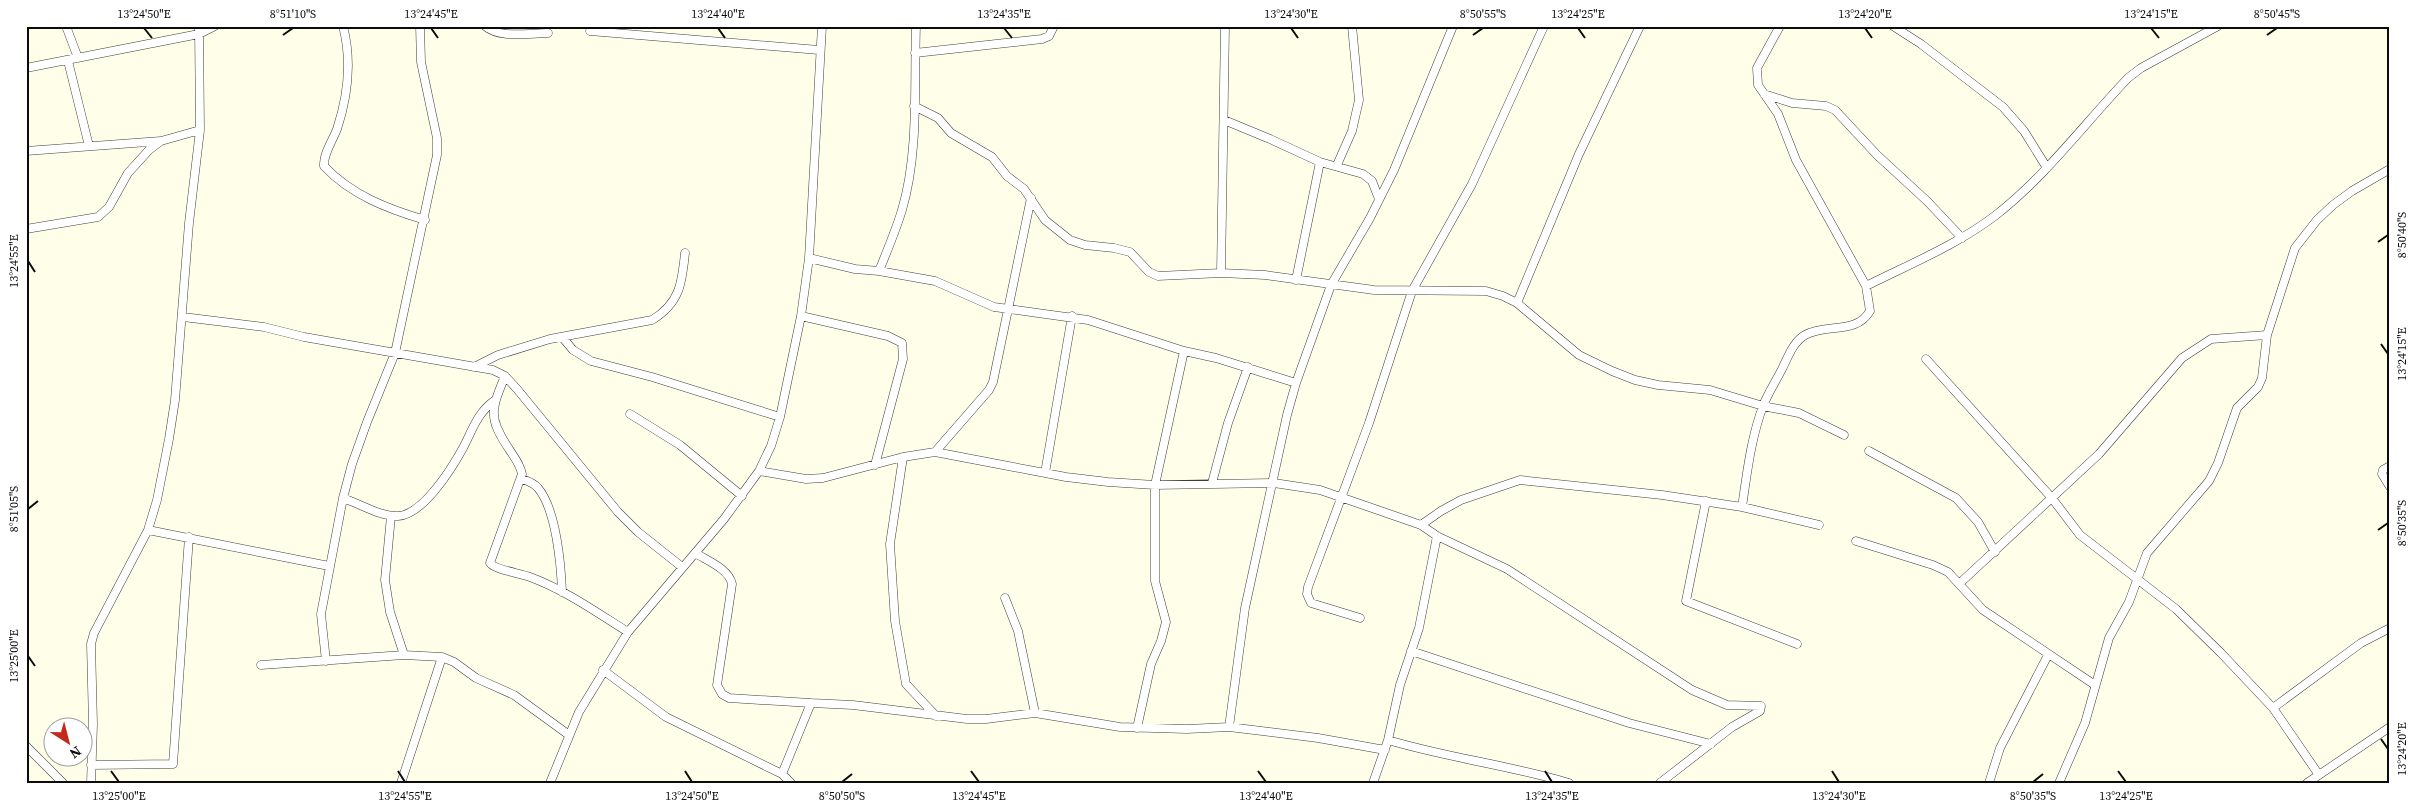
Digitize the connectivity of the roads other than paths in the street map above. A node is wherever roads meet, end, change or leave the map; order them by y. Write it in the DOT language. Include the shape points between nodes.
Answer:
graph roads {
  1 [pos="66,26"];
  2 [pos="214,26"];
  3 [pos="343,26"];
  4 [pos="420,26"];
  5 [pos="485,26"];
  6 [pos="822,26"];
  7 [pos="916,26"];
  8 [pos="1054,26"];
  9 [pos="1226,26"];
  10 [pos="1352,26"];
  11 [pos="1453,26"];
  12 [pos="1544,26"];
  13 [pos="1640,26"];
  14 [pos="1780,26"];
  15 [pos="1893,26"];
  16 [pos="2218,26"];
  17 [pos="199,30"];
  18 [pos="590,31"];
  19 [pos="548,33"];
  20 [pos="819,50"];
  21 [pos="915,53"];
  22 [pos="78,58"];
  23 [pos="68,61"];
  24 [pos="26,68"];
  25 [pos="1764,94"];
  26 [pos="914,106"];
  27 [pos="1224,120"];
  28 [pos="200,130"];
  29 [pos="161,141"];
  30 [pos="90,146"];
  31 [pos="26,151"];
  32 [pos="1320,162"];
  33 [pos="1337,165"];
  34 [pos="2048,168"];
  35 [pos="2390,169"];
  36 [pos="1031,198"];
  37 [pos="1379,199"];
  38 [pos="425,220"];
  39 [pos="26,228"];
  40 [pos="1962,238"];
  41 [pos="685,253"];
  42 [pos="809,258"];
  43 [pos="879,271"];
  44 [pos="1221,273"];
  45 [pos="1296,280"];
  46 [pos="1331,285"];
  47 [pos="1866,286"];
  48 [pos="1412,291"];
  49 [pos="1517,303"];
  50 [pos="1009,308"];
  51 [pos="801,316"];
  52 [pos="1072,316"];
  53 [pos="183,317"];
  54 [pos="2267,335"];
  55 [pos="562,337"];
  56 [pos="1184,351"];
  57 [pos="395,353"];
  58 [pos="1926,359"];
  59 [pos="474,367"];
  60 [pos="1248,367"];
  61 [pos="505,376"];
  62 [pos="1296,382"];
  63 [pos="494,401"];
  64 [pos="1763,406"];
  65 [pos="630,414"];
  66 [pos="780,417"];
  67 [pos="1844,435"];
  68 [pos="1869,451"];
  69 [pos="935,452"];
  70 [pos="903,458"];
  71 [pos="875,464"];
  72 [pos="2390,466"];
  73 [pos="760,471"];
  74 [pos="1045,474"];
  75 [pos="522,479"];
  76 [pos="1212,483"];
  77 [pos="1274,484"];
  78 [pos="1155,485"];
  79 [pos="2390,487"];
  80 [pos="742,496"];
  81 [pos="1340,496"];
  82 [pos="2051,496"];
  83 [pos="343,498"];
  84 [pos="1706,501"];
  85 [pos="1742,507"];
  86 [pos="390,516"];
  87 [pos="1421,525"];
  88 [pos="1820,525"];
  89 [pos="148,530"];
  90 [pos="1437,536"];
  91 [pos="189,537"];
  92 [pos="1856,541"];
  93 [pos="1995,552"];
  94 [pos="695,553"];
  95 [pos="329,566"];
  96 [pos="682,567"];
  97 [pos="2136,580"];
  98 [pos="1960,584"];
  99 [pos="562,592"];
  100 [pos="1005,598"];
  101 [pos="1360,618"];
  102 [pos="2390,628"];
  103 [pos="628,632"];
  104 [pos="1797,644"];
  105 [pos="1411,652"];
  106 [pos="404,655"];
  107 [pos="2048,655"];
  108 [pos="442,657"];
  109 [pos="326,661"];
  110 [pos="261,665"];
  111 [pos="603,670"];
  112 [pos="2095,685"];
  113 [pos="811,703"];
  114 [pos="2273,708"];
  115 [pos="1035,713"];
  116 [pos="91,716"];
  117 [pos="936,716"];
  118 [pos="1229,727"];
  119 [pos="1137,728"];
  120 [pos="2388,731"];
  121 [pos="569,735"];
  122 [pos="1388,740"];
  123 [pos="1710,744"];
  124 [pos="26,746"];
  125 [pos="1385,750"];
  126 [pos="91,766"];
  127 [pos="92,766"];
  128 [pos="782,774"];
  129 [pos="2319,775"];
  130 [pos="62,783"];
  131 [pos="91,783"];
  132 [pos="401,783"];
  133 [pos="550,783"];
  134 [pos="791,783"];
  135 [pos="1373,783"];
  136 [pos="1569,783"];
  137 [pos="1660,783"];
  138 [pos="1989,783"];
  139 [pos="2059,783"];
  140 [pos="2307,783"];
  1 -- 22 [label="street"];
  2 -- 17 [label="street"];
  3 -- 38 [label="street" via="348,46 346,92 324,166 368,199"];
  4 -- 38 [label="street" via="421,62 437,138"];
  5 -- 19 [label="street" via="492,32 508,34"];
  6 -- 20 [label="street"];
  7 -- 21 [label="street"];
  8 -- 21 [label="street" via="1049,36 1042,39"];
  9 -- 27 [label="street"];
  10 -- 33 [label="street" via="1359,100 1352,131"];
  11 -- 37 [label="street"];
  12 -- 48 [label="street" via="1472,184"];
  13 -- 49 [label="street" via="1579,154"];
  14 -- 25 [label="street" via="1758,68 1758,85"];
  15 -- 34 [label="street" via="2003,107 2024,131"];
  16 -- 34 [label="street" via="2128,78"];
  17 -- 22 [label="street"];
  17 -- 28 [label="street"];
  18 -- 20 [label="street"];
  20 -- 42 [label="street"];
  21 -- 26 [label="street"];
  22 -- 23 [label="street"];
  23 -- 24 [label="street"];
  23 -- 30 [label="street"];
  25 -- 40 [label="street" via="1792,103 1826,106 1835,110"];
  25 -- 47 [label="street" via="1778,114 1796,160"];
  26 -- 36 [label="street" via="938,118 951,133 992,157"];
  26 -- 43 [label="street" via="902,209"];
  27 -- 32 [label="street"];
  27 -- 44 [label="street"];
  28 -- 29 [label="street"];
  28 -- 53 [label="street" via="188,224"];
  29 -- 30 [label="street"];
  29 -- 39 [label="street" via="128,173 109,207 98,218"];
  30 -- 31 [label="street"];
  32 -- 33 [label="street"];
  32 -- 45 [label="street"];
  33 -- 37 [label="street" via="1369,178"];
  34 -- 40 [label="street" via="1996,215"];
  35 -- 54 [label="street" via="2333,205 2294,248"];
  36 -- 44 [label="street" via="1045,220 1070,240 1130,252 1149,272 1158,276"];
  36 -- 50 [label="street"];
  37 -- 46 [label="street"];
  38 -- 57 [label="street"];
  40 -- 47 [label="street"];
  41 -- 55 [label="street" via="680,287 665,312 637,324"];
  42 -- 43 [label="street"];
  42 -- 51 [label="street"];
  43 -- 50 [label="street" via="935,281 982,302"];
  44 -- 45 [label="street"];
  45 -- 46 [label="street"];
  46 -- 48 [label="street"];
  46 -- 62 [label="street"];
  47 -- 64 [label="street" via="1870,311 1866,319 1845,327 1816,331 1797,341"];
  48 -- 49 [label="street" via="1486,291"];
  48 -- 81 [label="street" via="1370,423"];
  49 -- 64 [label="street" via="1579,355 1612,371 1658,385 1710,390"];
  50 -- 52 [label="street"];
  50 -- 69 [label="street" via="996,374 989,390"];
  51 -- 66 [label="street"];
  51 -- 71 [label="street" via="888,336 902,343 903,359"];
  52 -- 56 [label="street"];
  52 -- 74 [label="street"];
  53 -- 57 [label="street" via="264,327"];
  53 -- 89 [label="street" via="169,439 158,500"];
  54 -- 82 [label="street" via="2211,339 2182,358 2104,448"];
  54 -- 97 [label="street" via="2262,378 2258,387 2237,408 2209,481 2156,540"];
  55 -- 59 [label="street" via="527,345"];
  55 -- 66 [label="street" via="573,350 591,361"];
  56 -- 60 [label="street"];
  56 -- 78 [label="street"];
  57 -- 59 [label="street"];
  57 -- 83 [label="street" via="361,439"];
  58 -- 82 [label="street"];
  59 -- 61 [label="street"];
  60 -- 62 [label="street"];
  60 -- 76 [label="street" via="1228,423"];
  61 -- 63 [label="street"];
  61 -- 96 [label="street" via="618,512"];
  62 -- 77 [label="street"];
  63 -- 75 [label="street" via="494,423 520,466"];
  63 -- 86 [label="street" via="482,411 456,461 428,498 405,515"];
  64 -- 67 [label="street" via="1809,416"];
  64 -- 85 [label="street" via="1751,451"];
  65 -- 80 [label="street" via="680,445"];
  66 -- 73 [label="street"];
  68 -- 93 [label="street" via="1956,498 1978,522"];
  69 -- 70 [label="street"];
  69 -- 74 [label="street"];
  70 -- 71 [label="street"];
  70 -- 117 [label="street" via="890,544 895,622 906,684"];
  71 -- 73 [label="street" via="823,478 806,479"];
  72 -- 79 [label="street" via="2382,474"];
  73 -- 80 [label="street"];
  74 -- 78 [label="street"];
  75 -- 99 [label="street" via="537,486 553,520 561,561"];
  75 -- 99 [label="street" via="490,563"];
  76 -- 77 [label="street"];
  76 -- 78 [label="street"];
  77 -- 81 [label="street"];
  77 -- 118 [label="street" via="1246,608"];
  78 -- 119 [label="street" via="1156,581 1166,622 1151,664"];
  80 -- 94 [label="street"];
  81 -- 87 [label="street"];
  81 -- 101 [label="street" via="1307,594 1316,606"];
  82 -- 93 [label="street"];
  82 -- 97 [label="street" via="2084,539"];
  83 -- 86 [label="street"];
  83 -- 95 [label="street"];
  84 -- 85 [label="street"];
  84 -- 87 [label="street" via="1520,480 1456,503"];
  84 -- 104 [label="street" via="1686,601"];
  85 -- 88 [label="street"];
  86 -- 106 [label="street" via="385,580 390,612"];
  87 -- 90 [label="street"];
  89 -- 91 [label="street"];
  89 -- 116 [label="street" via="94,633 91,644"];
  90 -- 105 [label="street" via="1419,628"];
  90 -- 123 [label="street" via="1507,569 1692,690 1727,705 1761,706 1760,710"];
  91 -- 95 [label="street"];
  91 -- 127 [label="street" via="173,764"];
  92 -- 98 [label="street" via="1934,565 1948,572"];
  93 -- 98 [label="street"];
  94 -- 96 [label="street"];
  94 -- 113 [label="street" via="731,578 717,685 722,694 729,698"];
  95 -- 109 [label="street" via="321,614"];
  96 -- 103 [label="street"];
  97 -- 112 [label="street" via="2130,602 2109,638"];
  97 -- 114 [label="street" via="2176,609"];
  98 -- 107 [label="street" via="1983,610"];
  99 -- 103 [label="street"];
  100 -- 115 [label="street" via="1018,631"];
  102 -- 114 [label="street" via="2361,643"];
  103 -- 111 [label="street"];
  105 -- 122 [label="street"];
  105 -- 123 [label="street" via="1629,723"];
  106 -- 108 [label="street"];
  106 -- 109 [label="street"];
  107 -- 112 [label="street"];
  107 -- 138 [label="street" via="2000,748"];
  108 -- 121 [label="street" via="476,678 514,695"];
  108 -- 132 [label="street"];
  109 -- 110 [label="street"];
  111 -- 121 [label="street"];
  111 -- 128 [label="street" via="666,717"];
  112 -- 139 [label="street" via="2085,723"];
  113 -- 117 [label="street" via="853,704"];
  113 -- 128 [label="street"];
  114 -- 129 [label="street"];
  115 -- 117 [label="street" via="986,719"];
  115 -- 119 [label="street"];
  118 -- 119 [label="street"];
  118 -- 125 [label="street"];
  120 -- 129 [label="street"];
  121 -- 133 [label="street"];
  122 -- 125 [label="street"];
  122 -- 136 [label="street" via="1427,752 1496,763"];
  123 -- 137 [label="street"];
  124 -- 130 [label="street"];
  125 -- 135 [label="street"];
  126 -- 131 [label="street"];
  128 -- 134 [label="street"];
  129 -- 140 [label="street"];
}
